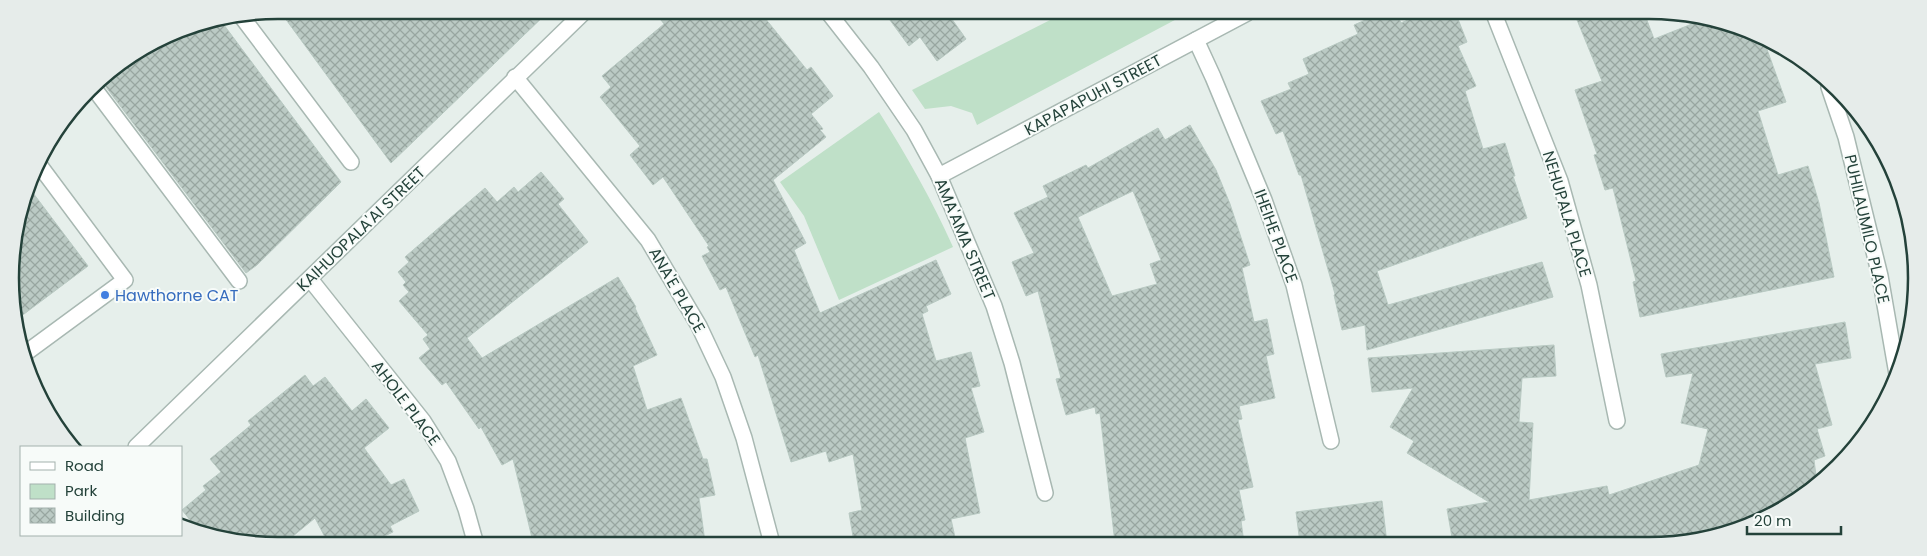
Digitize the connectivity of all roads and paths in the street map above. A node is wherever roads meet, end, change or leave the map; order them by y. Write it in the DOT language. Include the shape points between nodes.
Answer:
graph roads {
  1 [pos="576,19"];
  2 [pos="833,19"];
  3 [pos="1237,19"];
  4 [pos="1496,19"];
  5 [pos="245,21"];
  6 [pos="1196,40"];
  7 [pos="515,77"];
  8 [pos="98,92"];
  9 [pos="1832,95"];
  10 [pos="351,162"];
  11 [pos="42,169"];
  12 [pos="939,176"];
  13 [pos="310,279"];
  14 [pos="239,281"];
  15 [pos="30,351"];
  16 [pos="1894,359"];
  17 [pos="1617,421"];
  18 [pos="1331,440"];
  19 [pos="137,446"];
  20 [pos="1045,492"];
  21 [pos="475,537"];
  22 [pos="770,537"];
  1 -- 7 [label="street, KAIHUOPALA'AI STREET"];
  2 -- 12 [label="street, AMA'AMA STREET" via="914,130"];
  3 -- 6 [label="street, KAPAPAPUHI STREET"];
  4 -- 17 [label="street, NEHUPALA PLACE" via="1560,181 1589,285"];
  5 -- 10 [label="street"];
  6 -- 12 [label="street, KAPAPAPUHI STREET"];
  6 -- 18 [label="street, IHEIHE PLACE" via="1264,200 1294,285"];
  7 -- 13 [label="street, KAIHUOPALA'AI STREET"];
  7 -- 22 [label="street, ANA'E PLACE" via="648,240 699,326 744,438"];
  8 -- 14 [label="street"];
  9 -- 16 [label="street, PUHILAUMILO PLACE" via="1846,137 1880,276"];
  11 -- 15 [label="street" via="124,280"];
  12 -- 20 [label="street, AMA'AMA STREET" via="994,306"];
  13 -- 19 [label="street, KAIHUOPALA'AI STREET"];
  13 -- 21 [label="street, AHOLE PLACE" via="423,421 448,461"];
}
